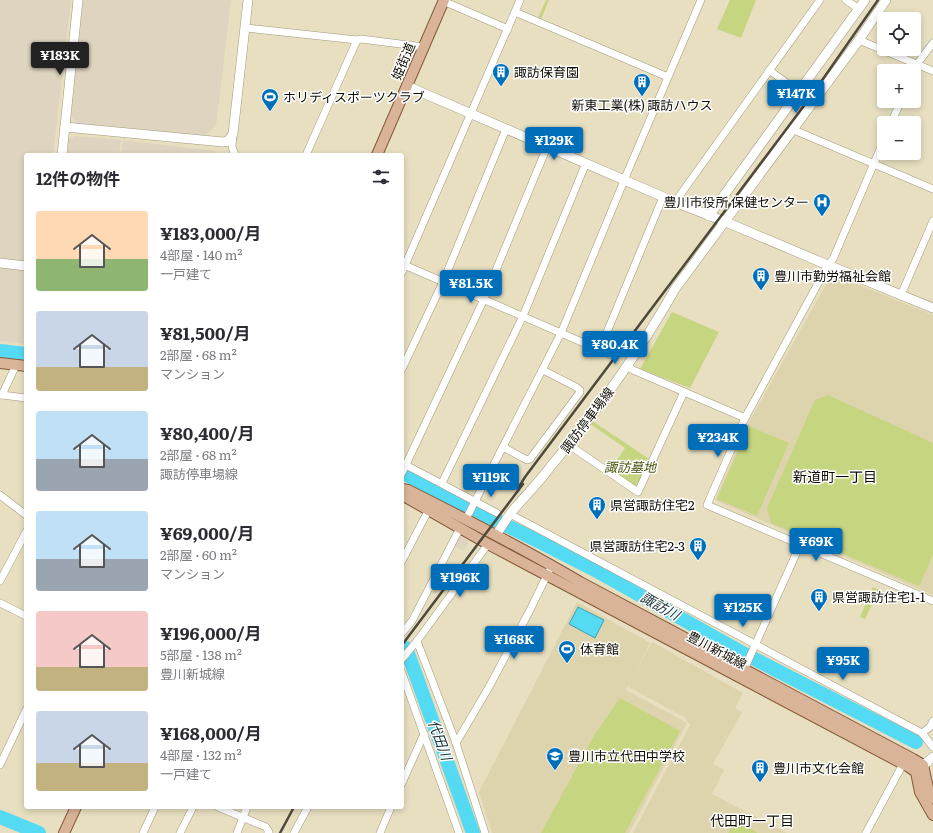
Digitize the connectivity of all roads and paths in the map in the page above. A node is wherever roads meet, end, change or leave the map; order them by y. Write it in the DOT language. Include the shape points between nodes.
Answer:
graph roads {
  1 [pos="78,0"];
  2 [pos="248,0"];
  3 [pos="520,0"];
  4 [pos="701,0"];
  5 [pos="820,0"];
  6 [pos="846,0"];
  7 [pos="865,0"];
  8 [pos="886,0"];
  9 [pos="444,1"];
  10 [pos="859,9"];
  11 [pos="515,12"];
  12 [pos="246,28"];
  13 [pos="508,29"];
  14 [pos="357,40"];
  15 [pos="859,40"];
  16 [pos="933,43"];
  17 [pos="424,47"];
  18 [pos="908,64"];
  19 [pos="919,64"];
  20 [pos="921,69"];
  21 [pos="769,70"];
  22 [pos="933,71"];
  23 [pos="668,77"];
  24 [pos="407,86"];
  25 [pos="799,92"];
  26 [pos="471,114"];
  27 [pos="65,127"];
  28 [pos="506,129"];
  29 [pos="794,130"];
  30 [pos="233,134"];
  31 [pos="548,147"];
  32 [pos="62,153"];
  33 [pos="234,153"];
  34 [pos="307,153"];
  35 [pos="378,153"];
  36 [pos="877,157"];
  37 [pos="586,163"];
  38 [pos="874,164"];
  39 [pos="625,180"];
  40 [pos="933,189"];
  41 [pos="663,197"];
  42 [pos="675,202"];
  43 [pos="709,216"];
  44 [pos="933,221"];
  45 [pos="726,222"];
  46 [pos="0,263"];
  47 [pos="404,265"];
  48 [pos="828,265"];
  49 [pos="24,266"];
  50 [pos="404,267"];
  51 [pos="443,282"];
  52 [pos="901,295"];
  53 [pos="484,299"];
  54 [pos="933,308"];
  55 [pos="523,316"];
  56 [pos="561,333"];
  57 [pos="600,350"];
  58 [pos="614,356"];
  59 [pos="0,363"];
  60 [pos="404,365"];
  61 [pos="21,366"];
  62 [pos="627,366"];
  63 [pos="543,370"];
  64 [pos="684,392"];
  65 [pos="1,395"];
  66 [pos="24,398"];
  67 [pos="745,418"];
  68 [pos="569,444"];
  69 [pos="502,447"];
  70 [pos="404,464"];
  71 [pos="442,483"];
  72 [pos="404,489"];
  73 [pos="0,494"];
  74 [pos="404,496"];
  75 [pos="475,501"];
  76 [pos="428,511"];
  77 [pos="497,513"];
  78 [pos="24,514"];
  79 [pos="467,516"];
  80 [pos="509,516"];
  81 [pos="460,528"];
  82 [pos="497,533"];
  83 [pos="24,536"];
  84 [pos="488,544"];
  85 [pos="800,545"];
  86 [pos="404,557"];
  87 [pos="552,565"];
  88 [pos="547,575"];
  89 [pos="0,581"];
  90 [pos="933,601"];
  91 [pos="0,603"];
  92 [pos="24,615"];
  93 [pos="404,631"];
  94 [pos="417,640"];
  95 [pos="755,649"];
  96 [pos="406,654"];
  97 [pos="744,670"];
  98 [pos="404,679"];
  99 [pos="24,714"];
  100 [pos="933,721"];
  101 [pos="922,733"];
  102 [pos="424,734"];
  103 [pos="456,743"];
  104 [pos="933,747"];
  105 [pos="903,764"];
  106 [pos="927,764"];
  107 [pos="0,765"];
  108 [pos="404,779"];
  109 [pos="933,798"];
  110 [pos="75,809"];
  111 [pos="154,809"];
  112 [pos="192,809"];
  113 [pos="223,809"];
  114 [pos="247,809"];
  115 [pos="307,809"];
  116 [pos="390,809"];
  117 [pos="933,815"];
  118 [pos="243,817"];
  119 [pos="66,832"];
  120 [pos="142,833"];
  121 [pos="180,833"];
  122 [pos="237,833"];
  123 [pos="268,833"];
  124 [pos="294,833"];
  125 [pos="380,833"];
  126 [pos="459,833"];
  127 [pos="485,833"];
  128 [pos="866,833"];
  1 -- 27 [label="street"];
  2 -- 12 [label="street"];
  3 -- 11 [label="street"];
  4 -- 23 [label="street"];
  5 -- 21 [label="street"];
  6 -- 10 [label="street"];
  7 -- 10 [label="street"];
  8 -- 15 [label="street, 諏訪停車場線"];
  9 -- 13 [label="street"];
  9 -- 17 [label="main road, 姫街道"];
  10 -- 25 [label="street"];
  11 -- 13 [label="street"];
  11 -- 23 [label="street"];
  12 -- 14 [label="street"];
  12 -- 30 [label="street"];
  13 -- 26 [label="street"];
  14 -- 17 [label="street"];
  14 -- 34 [label="street"];
  15 -- 18 [label="street"];
  15 -- 29 [label="street, 諏訪停車場線"];
  16 -- 19 [label="street"];
  17 -- 24 [label="main road, 姫街道"];
  20 -- 22 [label="street"];
  21 -- 25 [label="street"];
  21 -- 42 [label="street"];
  23 -- 39 [label="street"];
  24 -- 26 [label="street"];
  24 -- 35 [label="main road, 姫街道"];
  25 -- 43 [label="street"];
  26 -- 28 [label="street"];
  26 -- 47 [label="street"];
  27 -- 30 [label="street" via="223,142 228,141"];
  27 -- 32 [label="street"];
  28 -- 31 [label="street"];
  28 -- 51 [label="street"];
  29 -- 38 [label="street"];
  29 -- 45 [label="street, 諏訪停車場線"];
  30 -- 33 [label="street"];
  31 -- 37 [label="street"];
  31 -- 53 [label="street"];
  36 -- 38 [label="street"];
  37 -- 39 [label="street"];
  37 -- 55 [label="street"];
  38 -- 40 [label="street"];
  38 -- 48 [label="street" via="833,259"];
  39 -- 41 [label="street"];
  39 -- 56 [label="street"];
  41 -- 42 [label="street"];
  41 -- 57 [label="street"];
  42 -- 43 [label="street"];
  43 -- 45 [label="street"];
  44 -- 52 [label="street"];
  45 -- 48 [label="street"];
  45 -- 62 [label="street, 諏訪停車場線" via="675,289 657,322"];
  46 -- 49 [label="street"];
  48 -- 52 [label="street"];
  48 -- 67 [label="street"];
  50 -- 51 [label="street"];
  51 -- 53 [label="street"];
  51 -- 60 [label="street"];
  52 -- 54 [label="street"];
  53 -- 55 [label="street"];
  53 -- 70 [label="street"];
  55 -- 56 [label="street"];
  55 -- 71 [label="street"];
  56 -- 57 [label="street"];
  56 -- 63 [label="street"];
  57 -- 58 [label="street"];
  59 -- 61 [label="main road"];
  61 -- 65 [label="street"];
  62 -- 64 [label="street"];
  62 -- 68 [label="street, 諏訪停車場線"];
  63 -- 69 [label="street"];
  63 -- 69 [label="street" via="576,387 580,392 530,459 527,460"];
  64 -- 67 [label="street"];
  64 -- 68 [label="street" via="638,492"];
  65 -- 66 [label="street"];
  67 -- 85 [label="street" via="707,505"];
  68 -- 80 [label="street, 諏訪停車場線"];
  69 -- 75 [label="street"];
  70 -- 71 [label="street"];
  71 -- 75 [label="street"];
  72 -- 79 [label="main road, 豊川新城線"];
  73 -- 78 [label="street"];
  74 -- 76 [label="main road, 豊川新城線"];
  75 -- 77 [label="street"];
  75 -- 79 [label="street"];
  76 -- 81 [label="main road, 豊川新城線"];
  76 -- 86 [label="street"];
  79 -- 82 [label="main road, 豊川新城線"];
  80 -- 82 [label="street, 諏訪停車場線"];
  80 -- 95 [label="street"];
  81 -- 84 [label="main road, 豊川新城線"];
  81 -- 93 [label="street" via="412,621"];
  82 -- 87 [label="main road, 豊川新城線"];
  83 -- 89 [label="street"];
  84 -- 88 [label="main road, 豊川新城線"];
  84 -- 94 [label="street"];
  85 -- 90 [label="street"];
  85 -- 95 [label="street"];
  87 -- 88 [label="street"];
  87 -- 97 [label="main road, 豊川新城線"];
  88 -- 97 [label="main road, 豊川新城線"];
  88 -- 103 [label="street" via="489,687"];
  91 -- 92 [label="street"];
  94 -- 96 [label="street"];
  94 -- 103 [label="street"];
  95 -- 97 [label="street"];
  95 -- 101 [label="street"];
  97 -- 105 [label="main road, 豊川新城線"];
  97 -- 106 [label="main road, 豊川新城線"];
  98 -- 102 [label="street"];
  99 -- 107 [label="street"];
  100 -- 101 [label="street"];
  101 -- 104 [label="street"];
  102 -- 108 [label="street"];
  102 -- 126 [label="street"];
  103 -- 127 [label="street"];
  105 -- 106 [label="main road, 豊川新城線"];
  105 -- 128 [label="street"];
  106 -- 109 [label="main road" via="928,788"];
  106 -- 117 [label="main road" via="920,792"];
  110 -- 119 [label="main road"];
  111 -- 120 [label="street"];
  112 -- 121 [label="street"];
  113 -- 118 [label="street"];
  114 -- 118 [label="street"];
  115 -- 124 [label="street"];
  116 -- 125 [label="street"];
  118 -- 122 [label="street"];
  118 -- 123 [label="street" via="266,827"];
}
